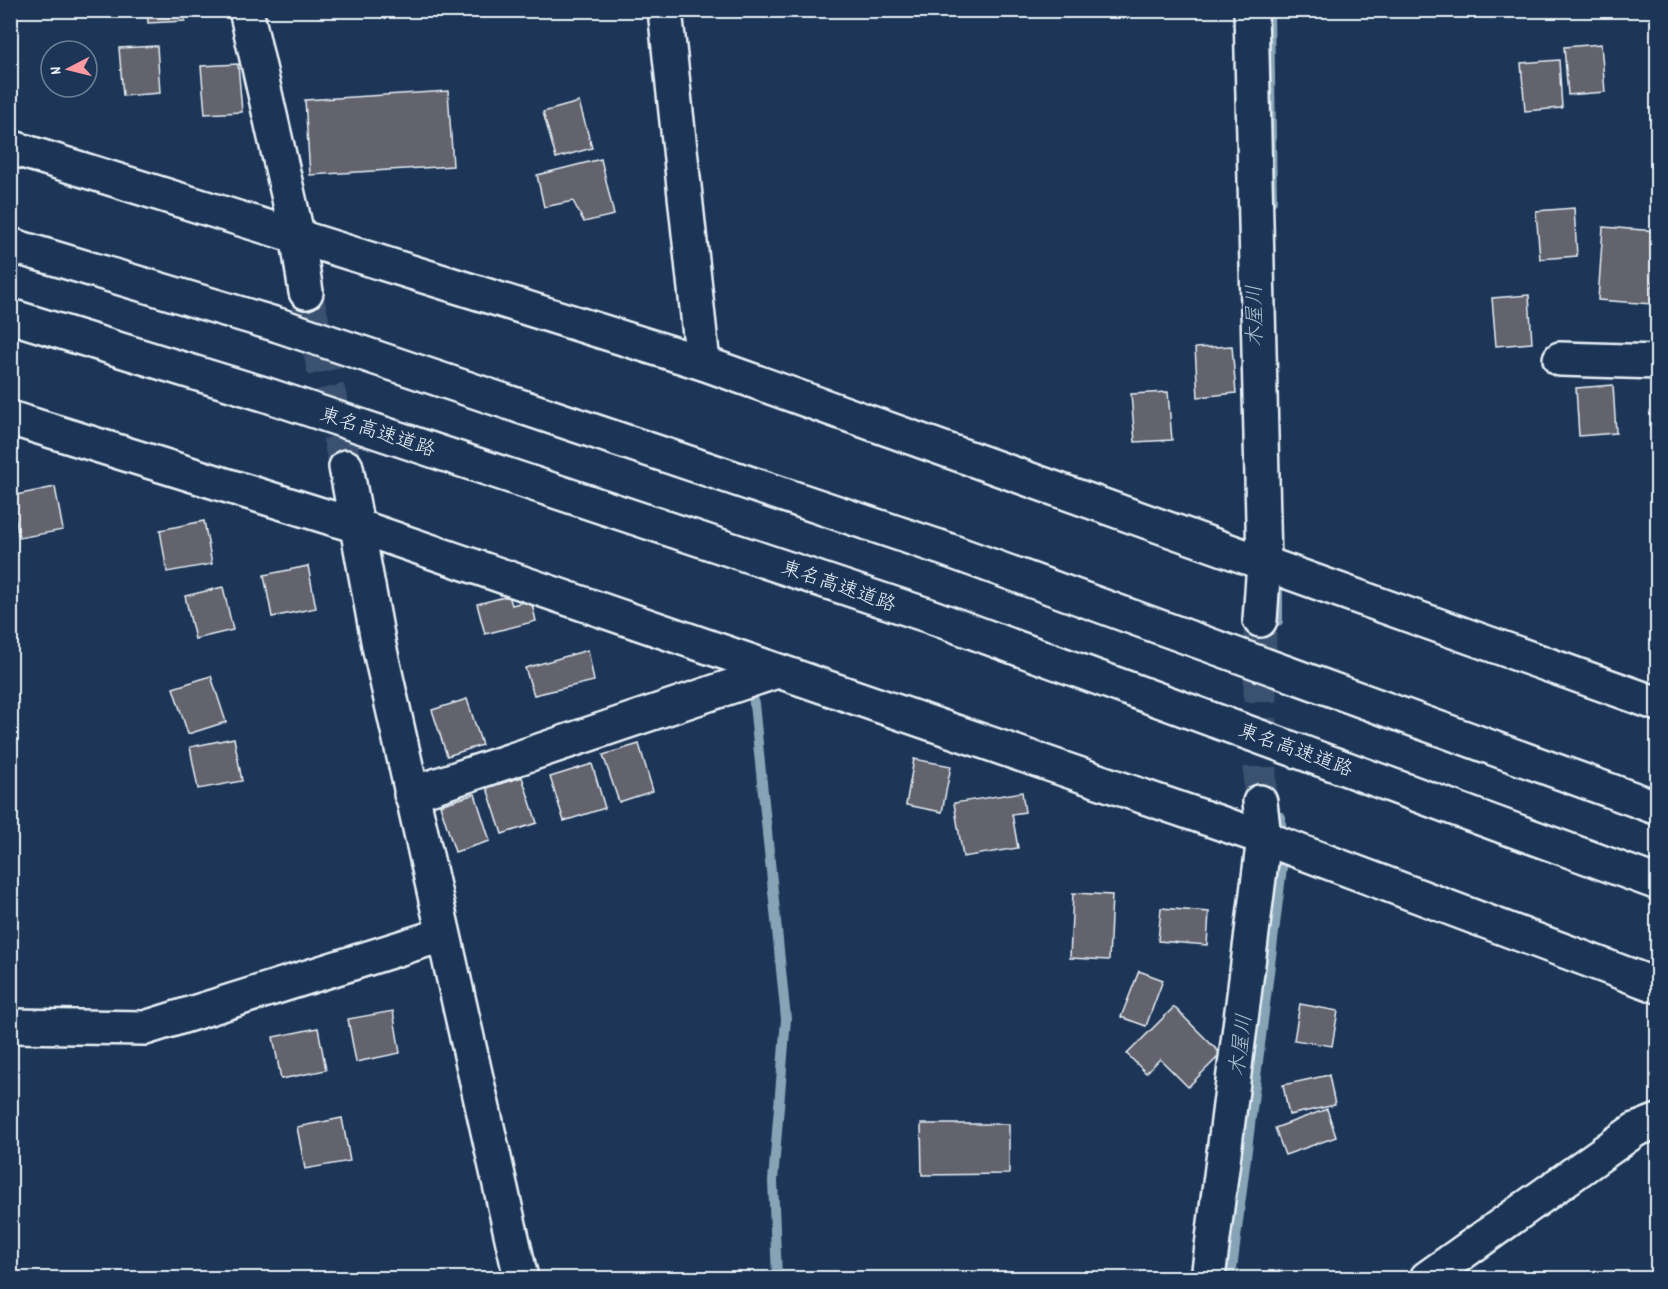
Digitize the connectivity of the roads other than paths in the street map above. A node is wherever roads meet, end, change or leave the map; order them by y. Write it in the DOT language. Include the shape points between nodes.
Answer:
graph roads {
  1 [pos="246,10"];
  2 [pos="665,10"];
  3 [pos="1251,10"];
  4 [pos="10,147"];
  5 [pos="297,234"];
  6 [pos="10,245"];
  7 [pos="306,292"];
  8 [pos="10,316"];
  9 [pos="1560,359"];
  10 [pos="1658,362"];
  11 [pos="703,363"];
  12 [pos="10,418"];
  13 [pos="346,467"];
  14 [pos="357,526"];
  15 [pos="1265,564"];
  16 [pos="1260,620"];
  17 [pos="777,670"];
  18 [pos="1658,704"];
  19 [pos="411,794"];
  20 [pos="1260,802"];
  21 [pos="1658,808"];
  22 [pos="1277,843"];
  23 [pos="1658,883"];
  24 [pos="442,935"];
  25 [pos="1658,986"];
  26 [pos="10,1026"];
  27 [pos="1658,1121"];
  28 [pos="521,1278"];
  29 [pos="1208,1278"];
  30 [pos="1428,1278"];
  1 -- 5 [label="main road"];
  2 -- 11 [label="main road"];
  3 -- 15 [label="main road"];
  4 -- 5 [label="main road"];
  5 -- 7 [label="main road"];
  5 -- 11 [label="main road"];
  6 -- 21 [label="main road" via="278,325 886,529"];
  8 -- 23 [label="main road, 東名高速道路" via="278,398 927,615"];
  9 -- 10 [label="main road"];
  11 -- 15 [label="main road"];
  12 -- 14 [label="main road"];
  13 -- 14 [label="main road"];
  14 -- 17 [label="main road"];
  14 -- 19 [label="main road"];
  15 -- 16 [label="main road"];
  15 -- 18 [label="main road"];
  17 -- 19 [label="main road"];
  17 -- 22 [label="main road"];
  19 -- 24 [label="main road"];
  20 -- 22 [label="main road"];
  22 -- 25 [label="main road"];
  22 -- 29 [label="main road"];
  24 -- 26 [label="main road" via="145,1028"];
  24 -- 28 [label="main road"];
  27 -- 30 [label="main road" via="1635,1130"];
}
